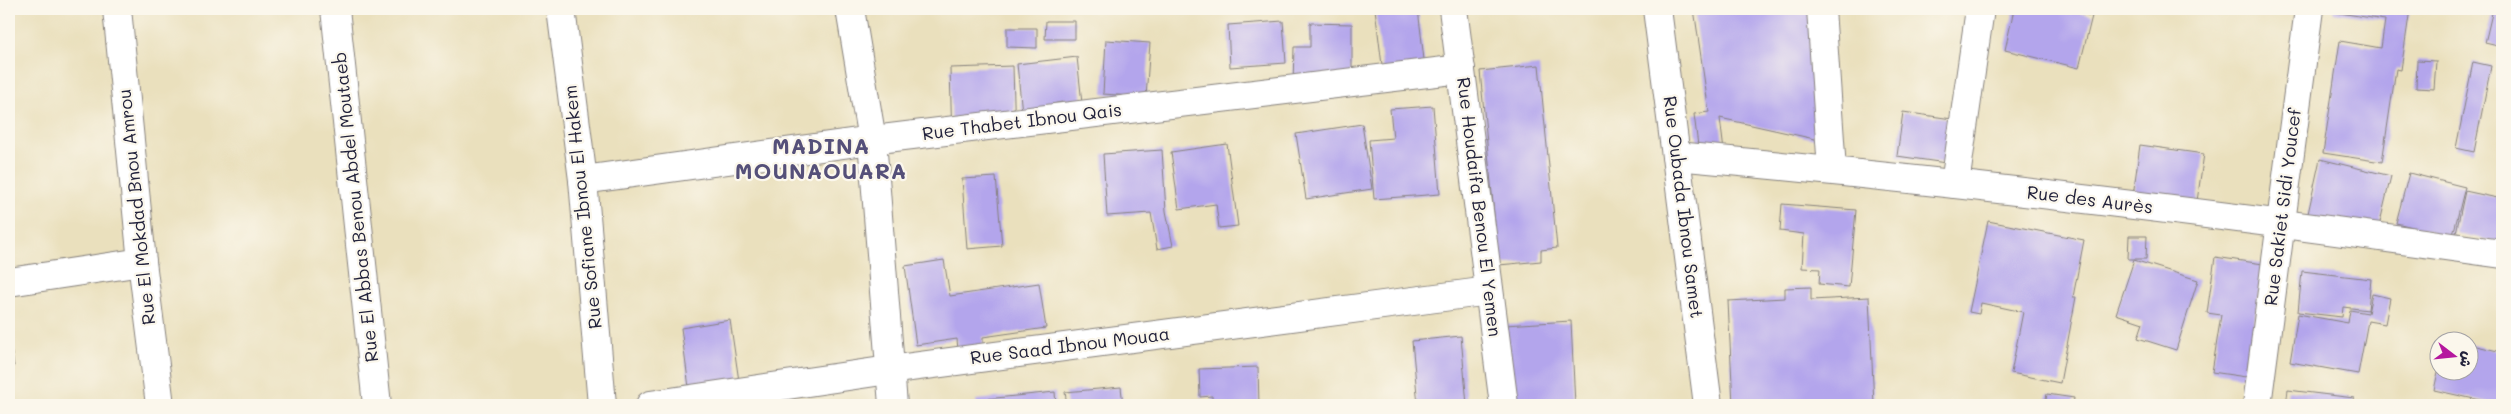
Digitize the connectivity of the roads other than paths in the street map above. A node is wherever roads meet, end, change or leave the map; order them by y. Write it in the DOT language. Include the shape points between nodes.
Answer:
graph roads {
  1 [pos="116,9"];
  2 [pos="335,9"];
  3 [pos="561,9"];
  4 [pos="850,9"];
  5 [pos="1453,9"];
  6 [pos="1657,9"];
  7 [pos="1821,9"];
  8 [pos="1980,9"];
  9 [pos="2309,9"];
  10 [pos="1461,69"];
  11 [pos="872,140"];
  12 [pos="1676,156"];
  13 [pos="1832,170"];
  14 [pos="583,180"];
  15 [pos="1955,184"];
  16 [pos="2281,222"];
  17 [pos="2502,254"];
  18 [pos="142,262"];
  19 [pos="9,282"];
  20 [pos="1490,291"];
  21 [pos="889,370"];
  22 [pos="160,405"];
  23 [pos="377,405"];
  24 [pos="602,405"];
  25 [pos="650,405"];
  26 [pos="894,405"];
  27 [pos="1504,405"];
  28 [pos="1708,405"];
  29 [pos="2257,405"];
  1 -- 18 [label="street, Rue El Mokdad Bnou Amrou"];
  2 -- 23 [label="street, Rue El Abbas Benou Abdel Moutaeb"];
  3 -- 14 [label="street, Rue Sofiane Ibnou El Hakem"];
  4 -- 11 [label="street"];
  5 -- 10 [label="street, Rue Houdaifa Benou El Yemen"];
  6 -- 12 [label="street, Rue Oubada Ibnou Samet"];
  7 -- 13 [label="street"];
  8 -- 15 [label="street"];
  9 -- 16 [label="street, Rue Sakiet Sidi Youcef"];
  10 -- 11 [label="street, Rue Thabet Ibnou Qais"];
  10 -- 20 [label="street, Rue Houdaifa Benou El Yemen"];
  11 -- 14 [label="street, Rue Thabet Ibnou Qais"];
  11 -- 21 [label="street"];
  12 -- 13 [label="street, Rue des Aurès"];
  12 -- 28 [label="street, Rue Oubada Ibnou Samet"];
  13 -- 15 [label="street, Rue des Aurès"];
  14 -- 24 [label="street, Rue Sofiane Ibnou El Hakem"];
  15 -- 16 [label="street, Rue des Aurès"];
  16 -- 17 [label="street, Rue des Aurès"];
  16 -- 29 [label="street, Rue Sakiet Sidi Youcef"];
  18 -- 19 [label="street"];
  18 -- 22 [label="street, Rue El Mokdad Bnou Amrou"];
  20 -- 21 [label="street, Rue Saad Ibnou Mouaa"];
  20 -- 27 [label="street, Rue Houdaifa Benou El Yemen"];
  21 -- 25 [label="street, Rue Saad Ibnou Mouaa"];
  21 -- 26 [label="street"];
}
